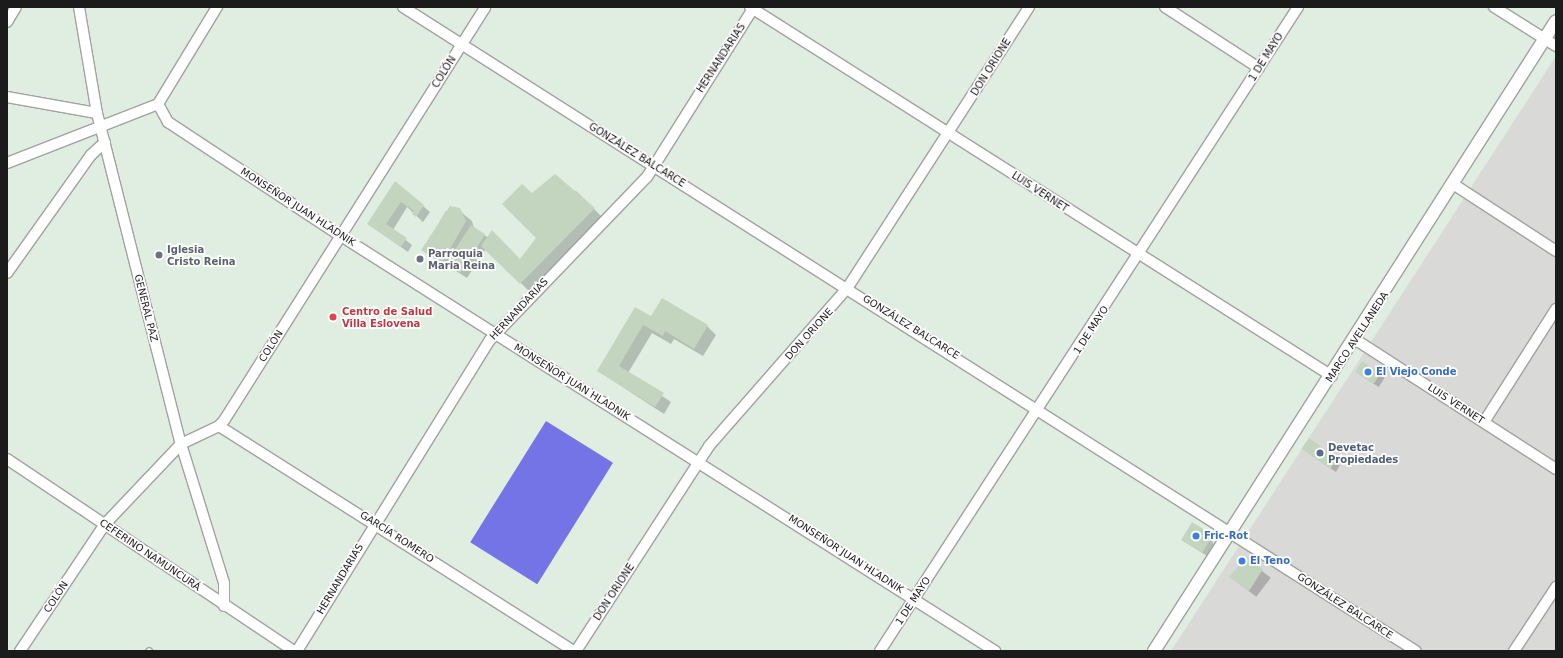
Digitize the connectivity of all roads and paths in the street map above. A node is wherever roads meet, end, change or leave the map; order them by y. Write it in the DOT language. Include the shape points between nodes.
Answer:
graph roads {
  1 [pos="15,7"];
  2 [pos="79,7"];
  3 [pos="217,7"];
  4 [pos="403,7"];
  5 [pos="485,7"];
  6 [pos="1029,7"];
  7 [pos="1165,7"];
  8 [pos="1298,7"];
  9 [pos="1494,7"];
  10 [pos="752,8"];
  11 [pos="1556,21"];
  12 [pos="7,22"];
  13 [pos="1545,39"];
  14 [pos="462,44"];
  15 [pos="1556,46"];
  16 [pos="1259,68"];
  17 [pos="7,97"];
  18 [pos="158,104"];
  19 [pos="97,113"];
  20 [pos="100,124"];
  21 [pos="949,134"];
  22 [pos="105,142"];
  23 [pos="7,163"];
  24 [pos="653,165"];
  25 [pos="1453,184"];
  26 [pos="341,236"];
  27 [pos="1556,250"];
  28 [pos="1139,256"];
  29 [pos="7,273"];
  30 [pos="848,288"];
  31 [pos="1556,309"];
  32 [pos="495,335"];
  33 [pos="1356,340"];
  34 [pos="1332,376"];
  35 [pos="1040,409"];
  36 [pos="1484,422"];
  37 [pos="219,426"];
  38 [pos="181,444"];
  39 [pos="7,459"];
  40 [pos="700,461"];
  41 [pos="1556,469"];
  42 [pos="374,523"];
  43 [pos="105,524"];
  44 [pos="1231,532"];
  45 [pos="1556,587"];
  46 [pos="915,599"];
  47 [pos="224,606"];
  48 [pos="20,651"];
  49 [pos="295,651"];
  50 [pos="573,651"];
  51 [pos="576,651"];
  52 [pos="880,651"];
  53 [pos="995,651"];
  54 [pos="1154,651"];
  55 [pos="1416,651"];
  56 [pos="1514,651"];
  1 -- 12 [label="street"];
  2 -- 19 [label="street, GENERAL PAZ"];
  3 -- 18 [label="street"];
  4 -- 14 [label="street, GONZÁLEZ BALCARCE"];
  5 -- 14 [label="street, COLÓN"];
  6 -- 21 [label="street, DON ORIONE"];
  7 -- 16 [label="street"];
  8 -- 16 [label="street, 1 DE MAYO"];
  9 -- 13 [label="street"];
  10 -- 21 [label="street, LUIS VERNET"];
  10 -- 24 [label="street, HERNANDARIAS"];
  11 -- 13 [label="street, MARCO AVELLANEDA"];
  13 -- 15 [label="street"];
  13 -- 25 [label="street, MARCO AVELLANEDA"];
  14 -- 24 [label="street, GONZÁLEZ BALCARCE"];
  14 -- 26 [label="street, COLÓN"];
  16 -- 28 [label="street, 1 DE MAYO"];
  17 -- 19 [label="street"];
  18 -- 20 [label="street"];
  18 -- 26 [label="street, MONSEÑOR JUAN HLADNIK" via="168,122"];
  19 -- 20 [label="street, GENERAL PAZ"];
  20 -- 22 [label="street, GENERAL PAZ"];
  20 -- 23 [label="street"];
  21 -- 28 [label="street, LUIS VERNET"];
  21 -- 30 [label="street, DON ORIONE"];
  22 -- 29 [label="street" via="91,155"];
  22 -- 38 [label="street, GENERAL PAZ"];
  24 -- 30 [label="street, GONZÁLEZ BALCARCE"];
  24 -- 32 [label="street, HERNANDARIAS" via="640,186"];
  25 -- 27 [label="street"];
  25 -- 33 [label="street, MARCO AVELLANEDA"];
  26 -- 32 [label="street, MONSEÑOR JUAN HLADNIK"];
  26 -- 37 [label="street, COLÓN"];
  28 -- 34 [label="street, LUIS VERNET"];
  28 -- 35 [label="street, 1 DE MAYO"];
  30 -- 35 [label="street, GONZÁLEZ BALCARCE"];
  30 -- 40 [label="street, DON ORIONE"];
  31 -- 36 [label="street"];
  32 -- 40 [label="street, MONSEÑOR JUAN HLADNIK"];
  32 -- 42 [label="street, HERNANDARIAS"];
  33 -- 34 [label="street, MARCO AVELLANEDA"];
  33 -- 36 [label="street, LUIS VERNET"];
  34 -- 44 [label="street, MARCO AVELLANEDA"];
  35 -- 44 [label="street, GONZÁLEZ BALCARCE"];
  35 -- 46 [label="street, 1 DE MAYO"];
  36 -- 41 [label="street, LUIS VERNET"];
  37 -- 38 [label="street, COLÓN"];
  37 -- 42 [label="street, GARCÍA ROMERO"];
  38 -- 43 [label="street, COLÓN"];
  38 -- 47 [label="street, GENERAL PAZ" via="224,583"];
  39 -- 43 [label="street, CEFERINO NAMUNCURÁ"];
  40 -- 46 [label="street, MONSEÑOR JUAN HLADNIK"];
  40 -- 51 [label="street, DON ORIONE"];
  42 -- 49 [label="street, HERNANDARIAS"];
  42 -- 50 [label="street, GARCÍA ROMERO"];
  43 -- 47 [label="street, CEFERINO NAMUNCURÁ"];
  43 -- 48 [label="street, COLÓN"];
  44 -- 54 [label="street, MARCO AVELLANEDA"];
  44 -- 55 [label="street, GONZÁLEZ BALCARCE"];
  45 -- 56 [label="street"];
  46 -- 52 [label="street, 1 DE MAYO"];
  46 -- 53 [label="street, MONSEÑOR JUAN HLADNIK"];
  47 -- 49 [label="street, CEFERINO NAMUNCURÁ"];
}
